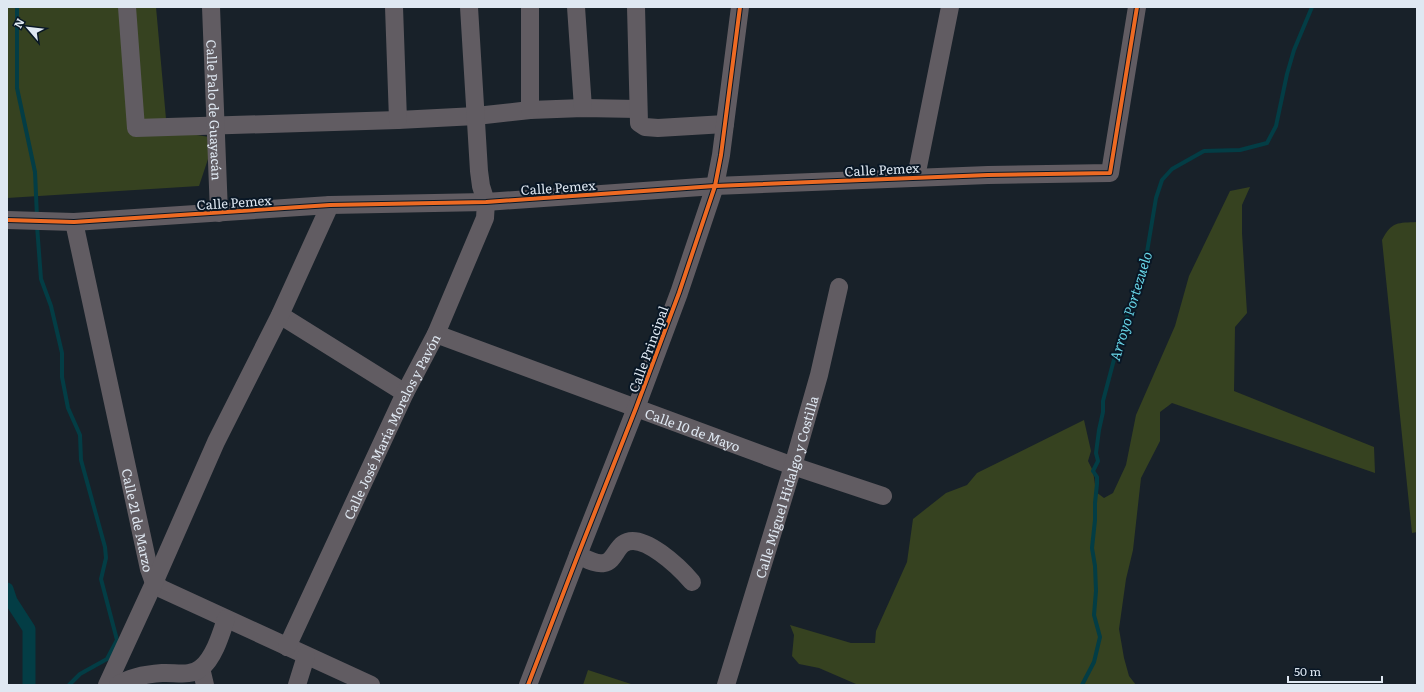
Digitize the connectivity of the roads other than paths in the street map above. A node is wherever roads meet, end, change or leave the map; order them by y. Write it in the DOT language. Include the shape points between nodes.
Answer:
graph roads {
  1 [pos="127,7"];
  2 [pos="211,7"];
  3 [pos="394,7"];
  4 [pos="469,7"];
  5 [pos="530,7"];
  6 [pos="576,7"];
  7 [pos="636,7"];
  8 [pos="740,7"];
  9 [pos="950,7"];
  10 [pos="1137,7"];
  11 [pos="583,108"];
  12 [pos="530,110"];
  13 [pos="476,116"];
  14 [pos="639,116"];
  15 [pos="398,120"];
  16 [pos="725,124"];
  17 [pos="215,126"];
  18 [pos="916,177"];
  19 [pos="715,186"];
  20 [pos="486,202"];
  21 [pos="330,205"];
  22 [pos="220,213"];
  23 [pos="7,220"];
  24 [pos="74,222"];
  25 [pos="839,287"];
  26 [pos="280,315"];
  27 [pos="436,334"];
  28 [pos="405,393"];
  29 [pos="636,408"];
  30 [pos="793,466"];
  31 [pos="883,496"];
  32 [pos="578,555"];
  33 [pos="692,582"];
  34 [pos="154,583"];
  35 [pos="226,619"];
  36 [pos="288,647"];
  37 [pos="306,656"];
  38 [pos="203,677"];
  39 [pos="107,685"];
  40 [pos="118,685"];
  41 [pos="297,685"];
  42 [pos="371,685"];
  43 [pos="528,685"];
  44 [pos="726,685"];
  1 -- 17 [label="street" via="136,128"];
  2 -- 17 [label="street, Calle Palo de Guayacán"];
  3 -- 15 [label="street"];
  4 -- 13 [label="street"];
  5 -- 12 [label="street"];
  6 -- 11 [label="street"];
  7 -- 14 [label="street"];
  8 -- 16 [label="street, Calle Principal"];
  9 -- 18 [label="street"];
  10 -- 18 [label="street, Calle Pemex" via="1110,173"];
  11 -- 12 [label="street"];
  11 -- 14 [label="street"];
  12 -- 13 [label="street"];
  13 -- 15 [label="street"];
  13 -- 20 [label="street" via="479,171"];
  14 -- 16 [label="street" via="645,127"];
  15 -- 17 [label="street"];
  16 -- 19 [label="street, Calle Principal"];
  17 -- 22 [label="street, Calle Palo de Guayacán"];
  18 -- 19 [label="street, Calle Pemex"];
  19 -- 20 [label="street, Calle Pemex"];
  19 -- 29 [label="street, Calle Principal"];
  20 -- 21 [label="street, Calle Pemex"];
  20 -- 27 [label="street, Calle José María Morelos y Pavón" via="485,218"];
  21 -- 22 [label="street, Calle Pemex"];
  21 -- 26 [label="street"];
  22 -- 24 [label="street, Calle Pemex"];
  23 -- 24 [label="street, Calle Pemex"];
  24 -- 34 [label="street, Calle 21 de Marzo"];
  25 -- 30 [label="street, Calle Miguel Hidalgo y Costilla" via="819,374"];
  26 -- 28 [label="street"];
  26 -- 34 [label="street" via="216,442"];
  27 -- 28 [label="street, Calle José María Morelos y Pavón"];
  27 -- 29 [label="street, Calle 10 de Mayo"];
  28 -- 36 [label="street, Calle José María Morelos y Pavón"];
  29 -- 30 [label="street, Calle 10 de Mayo"];
  29 -- 32 [label="street, Calle Principal"];
  30 -- 31 [label="street, Calle 10 de Mayo"];
  30 -- 44 [label="street, Calle Miguel Hidalgo y Costilla"];
  32 -- 33 [label="street" via="604,564 610,561 624,544 637,541 663,555 680,568"];
  32 -- 43 [label="street, Calle Principal"];
  34 -- 35 [label="street, Calle 21 de Marzo"];
  34 -- 39 [label="street"];
  35 -- 36 [label="street, Calle 21 de Marzo"];
  35 -- 38 [label="street"];
  36 -- 37 [label="street, Calle 21 de Marzo"];
  37 -- 41 [label="street"];
  37 -- 42 [label="street, Calle 21 de Marzo"];
  38 -- 40 [label="street" via="192,672 163,673 140,676"];
}
